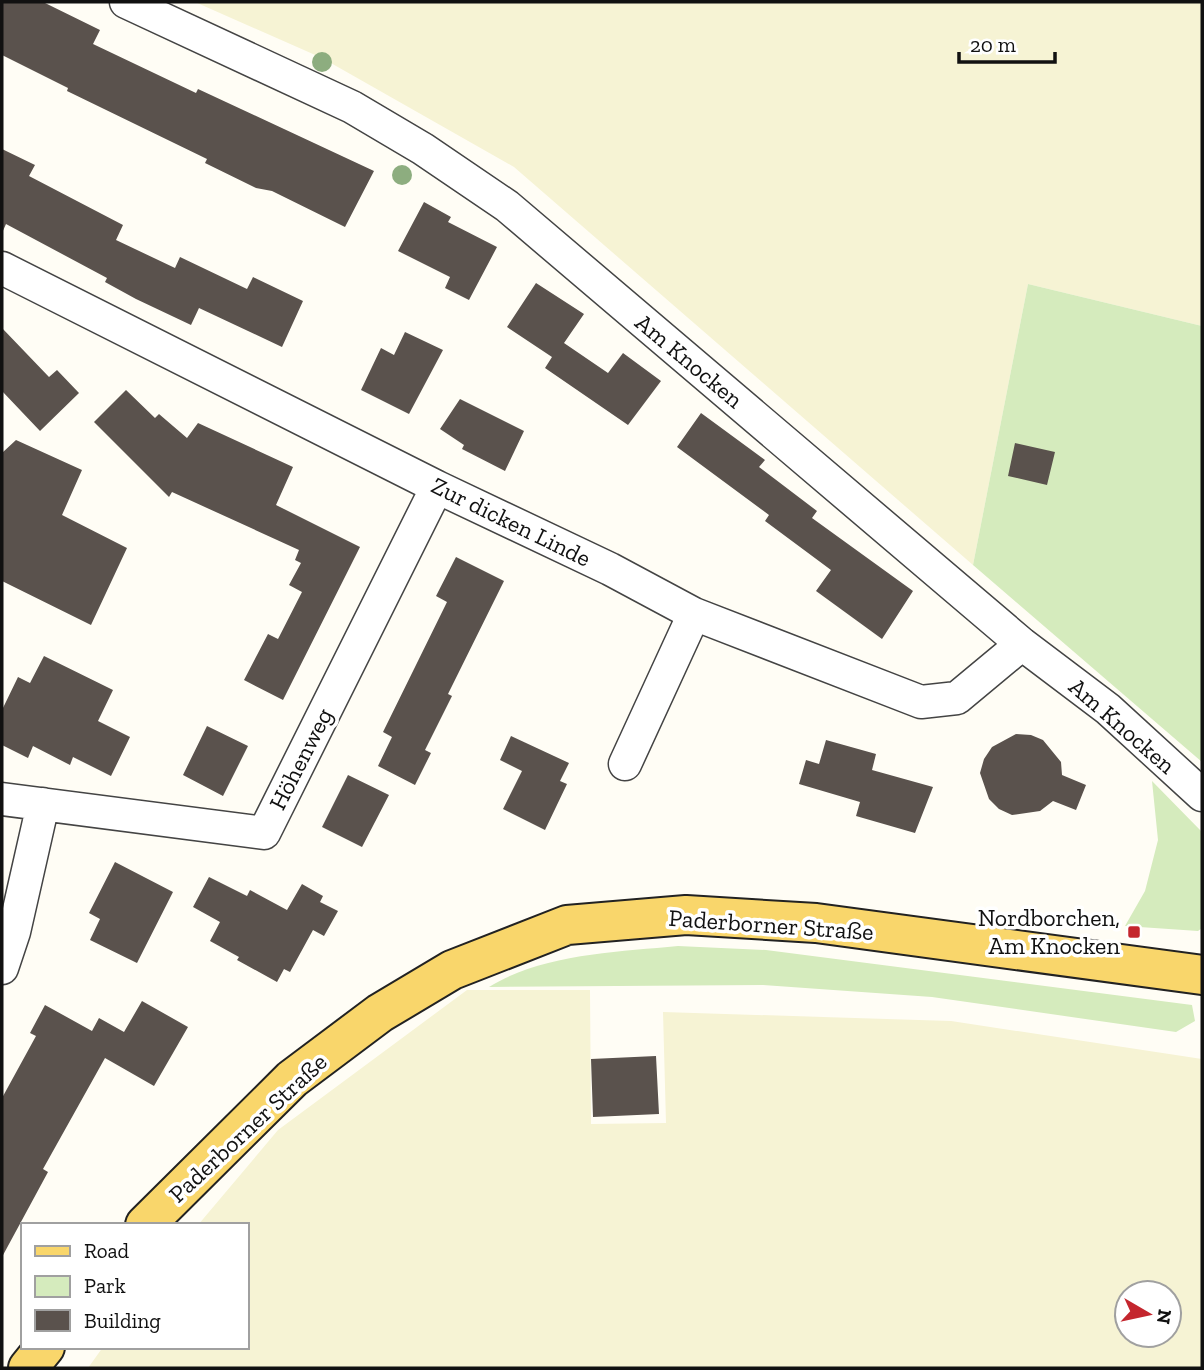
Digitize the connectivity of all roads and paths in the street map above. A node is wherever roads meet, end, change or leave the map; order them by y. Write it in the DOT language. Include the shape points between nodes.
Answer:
graph roads {
  1 [pos="126,2"];
  2 [pos="2,268"];
  3 [pos="437,487"];
  4 [pos="694,614"];
  5 [pos="1022,644"];
  6 [pos="625,764"];
  7 [pos="1202,795"];
  8 [pos="2,799"];
  9 [pos="43,804"];
  10 [pos="2,968"];
  11 [pos="1202,975"];
  12 [pos="147,1223"];
  13 [pos="42,1349"];
  14 [pos="28,1368"];
  1 -- 5 [label="street, Am Knocken" via="352,107 507,206"];
  2 -- 3 [label="street, Zur dicken Linde"];
  3 -- 4 [label="street, Zur dicken Linde"];
  3 -- 9 [label="street, Höhenweg" via="264,833"];
  4 -- 5 [label="street, Zur dicken Linde" via="921,702 957,698"];
  4 -- 6 [label="street"];
  5 -- 7 [label="street, Am Knocken" via="1108,709"];
  8 -- 9 [label="street, Höhenweg"];
  9 -- 10 [label="street"];
  11 -- 12 [label="main road, Paderborner Straße" via="816,923 686,915 567,925 452,970 380,1013 292,1079"];
  13 -- 14 [label="main road"];
}
